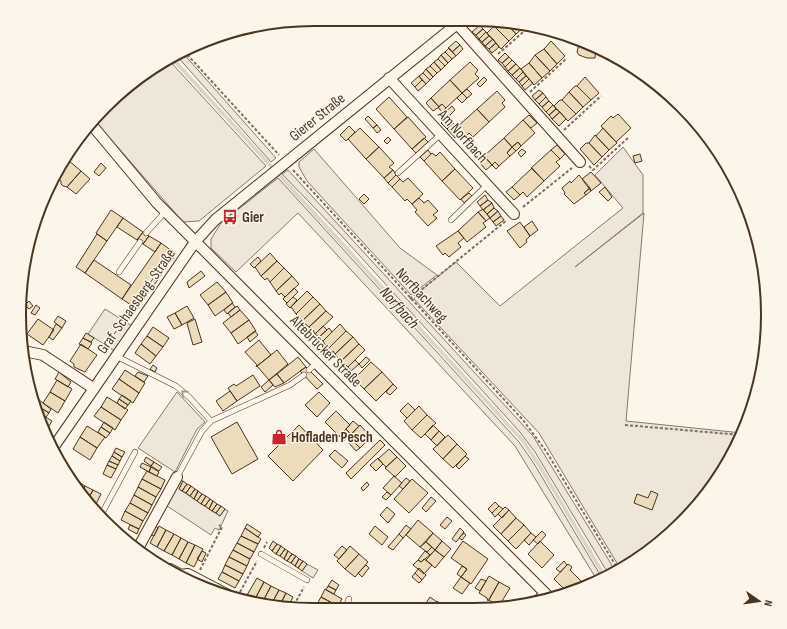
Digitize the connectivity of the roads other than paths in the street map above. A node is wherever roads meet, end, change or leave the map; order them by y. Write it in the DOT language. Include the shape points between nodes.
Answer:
graph roads {
  1 [pos="454,26"];
  2 [pos="462,26"];
  3 [pos="389,78"];
  4 [pos="95,128"];
  5 [pos="440,134"];
  6 [pos="580,162"];
  7 [pos="398,173"];
  8 [pos="488,185"];
  9 [pos="166,212"];
  10 [pos="514,214"];
  11 [pos="451,220"];
  12 [pos="146,233"];
  13 [pos="140,242"];
  14 [pos="195,242"];
  15 [pos="119,272"];
  16 [pos="28,352"];
  17 [pos="116,356"];
  18 [pos="317,363"];
  19 [pos="309,370"];
  20 [pos="304,375"];
  21 [pos="93,388"];
  22 [pos="211,421"];
  23 [pos="56,443"];
  24 [pos="135,452"];
  25 [pos="177,477"];
  26 [pos="103,511"];
  27 [pos="140,544"];
  28 [pos="261,554"];
  29 [pos="307,580"];
  30 [pos="545,593"];
  31 [pos="350,599"];
  32 [pos="348,603"];
  1 -- 3 [label="street, Gierer Straße"];
  2 -- 6 [label="street"];
  3 -- 5 [label="street, Am Norfbach"];
  3 -- 14 [label="street, Gierer Straße" via="215,220"];
  4 -- 9 [label="street, Altebrücker Straße"];
  5 -- 7 [label="lane"];
  5 -- 8 [label="street, Am Norfbach"];
  8 -- 10 [label="street, Am Norfbach"];
  8 -- 11 [label="lane"];
  9 -- 12 [label="lane"];
  9 -- 14 [label="street, Altebrücker Straße"];
  13 -- 15 [label="lane"];
  14 -- 17 [label="street, Graf-Schaesberg-Straße"];
  14 -- 18 [label="street, Altebrücker Straße"];
  16 -- 21 [label="street" via="43,354"];
  17 -- 21 [label="street, Graf-Schaesberg-Straße"];
  22 -- 17 [label="lane, one-way" via="176,386"];
  18 -- 19 [label="lane"];
  18 -- 30 [label="street, Altebrücker Straße"];
  20 -- 22 [label="lane" via="290,386"];
  21 -- 23 [label="street, Graf-Schaesberg-Straße"];
  22 -- 25 [label="lane" via="202,431"];
  24 -- 26 [label="lane"];
  25 -- 27 [label="street"];
  28 -- 29 [label="lane"];
  31 -- 32 [label="lane"];
}
